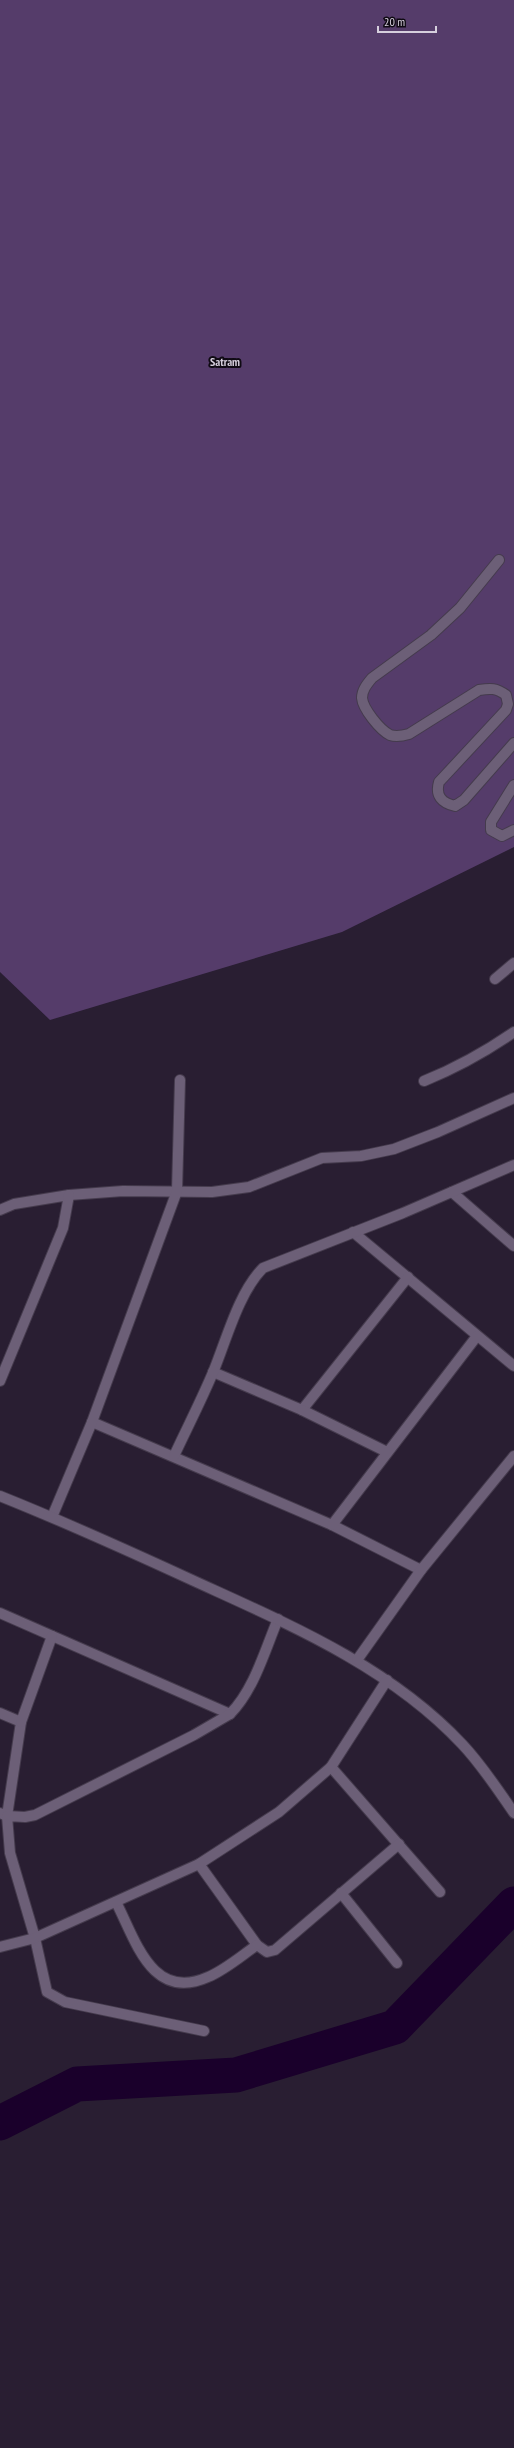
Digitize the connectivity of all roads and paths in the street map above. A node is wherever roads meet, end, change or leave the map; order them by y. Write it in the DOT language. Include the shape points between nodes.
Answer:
graph roads {
  1 [pos="499,560"];
  2 [pos="514,743"];
  3 [pos="514,785"];
  4 [pos="514,830"];
  5 [pos="514,963"];
  6 [pos="495,979"];
  7 [pos="514,1032"];
  8 [pos="180,1080"];
  9 [pos="424,1081"];
  10 [pos="514,1098"];
  11 [pos="514,1165"];
  12 [pos="177,1191"];
  13 [pos="452,1192"];
  14 [pos="70,1196"];
  15 [pos="0,1210"];
  16 [pos="353,1232"];
  17 [pos="514,1246"];
  18 [pos="408,1278"];
  19 [pos="477,1336"];
  20 [pos="514,1366"];
  21 [pos="213,1372"];
  22 [pos="0,1381"];
  23 [pos="302,1410"];
  24 [pos="92,1422"];
  25 [pos="387,1452"];
  26 [pos="174,1456"];
  27 [pos="514,1456"];
  28 [pos="0,1496"];
  29 [pos="52,1517"];
  30 [pos="332,1525"];
  31 [pos="421,1570"];
  32 [pos="0,1613"];
  33 [pos="278,1619"];
  34 [pos="52,1636"];
  35 [pos="357,1660"];
  36 [pos="387,1680"];
  37 [pos="0,1713"];
  38 [pos="230,1714"];
  39 [pos="21,1722"];
  40 [pos="331,1767"];
  41 [pos="514,1813"];
  42 [pos="3,1815"];
  43 [pos="399,1844"];
  44 [pos="199,1864"];
  45 [pos="440,1892"];
  46 [pos="341,1893"];
  47 [pos="116,1902"];
  48 [pos="35,1938"];
  49 [pos="257,1945"];
  50 [pos="0,1947"];
  51 [pos="397,1963"];
  52 [pos="204,2031"];
  1 -- 2 [label="street" via="460,608 431,635 372,678 365,687 362,697 383,730 391,735 400,736 408,734 479,690 490,688 506,695 506,710 439,782 436,791 447,804 455,806 464,800"];
  3 -- 4 [label="street" via="491,822 491,830 502,836"];
  5 -- 6 [label="street"];
  7 -- 9 [label="street" via="460,1065"];
  8 -- 12 [label="street"];
  10 -- 12 [label="street" via="394,1149 361,1156 322,1158 249,1187 212,1192"];
  11 -- 13 [label="street"];
  12 -- 14 [label="street" via="123,1191"];
  12 -- 24 [label="street"];
  13 -- 16 [label="street"];
  13 -- 17 [label="street"];
  14 -- 15 [label="street" via="14,1204"];
  14 -- 22 [label="street" via="63,1228"];
  16 -- 18 [label="street"];
  16 -- 21 [label="street" via="274,1262 254,1277"];
  18 -- 19 [label="street"];
  18 -- 23 [label="street"];
  19 -- 20 [label="street"];
  19 -- 25 [label="street"];
  21 -- 23 [label="street"];
  21 -- 26 [label="street"];
  23 -- 25 [label="street"];
  24 -- 26 [label="street"];
  24 -- 29 [label="street"];
  25 -- 30 [label="street"];
  26 -- 30 [label="street"];
  27 -- 31 [label="street"];
  28 -- 29 [label="street"];
  29 -- 33 [label="street"];
  30 -- 31 [label="street"];
  31 -- 35 [label="street"];
  32 -- 34 [label="street"];
  33 -- 35 [label="street"];
  33 -- 38 [label="street" via="254,1676 239,1704"];
  34 -- 38 [label="street"];
  34 -- 39 [label="street"];
  35 -- 36 [label="street"];
  36 -- 40 [label="street"];
  36 -- 41 [label="street" via="434,1716 463,1745"];
  37 -- 39 [label="street"];
  38 -- 42 [label="street" via="194,1735 35,1815"];
  39 -- 42 [label="street"];
  40 -- 43 [label="street"];
  40 -- 44 [label="street" via="279,1812"];
  42 -- 48 [label="street" via="10,1853"];
  43 -- 45 [label="street"];
  43 -- 46 [label="street"];
  44 -- 47 [label="street"];
  44 -- 49 [label="street"];
  46 -- 49 [label="street" via="275,1950 267,1952"];
  46 -- 51 [label="street"];
  47 -- 48 [label="street"];
  47 -- 49 [label="street" via="148,1965 157,1975 169,1981 182,1984 209,1977"];
  48 -- 50 [label="street"];
  48 -- 52 [label="street" via="44,1983 47,1992 54,1997 65,2002"];
}
